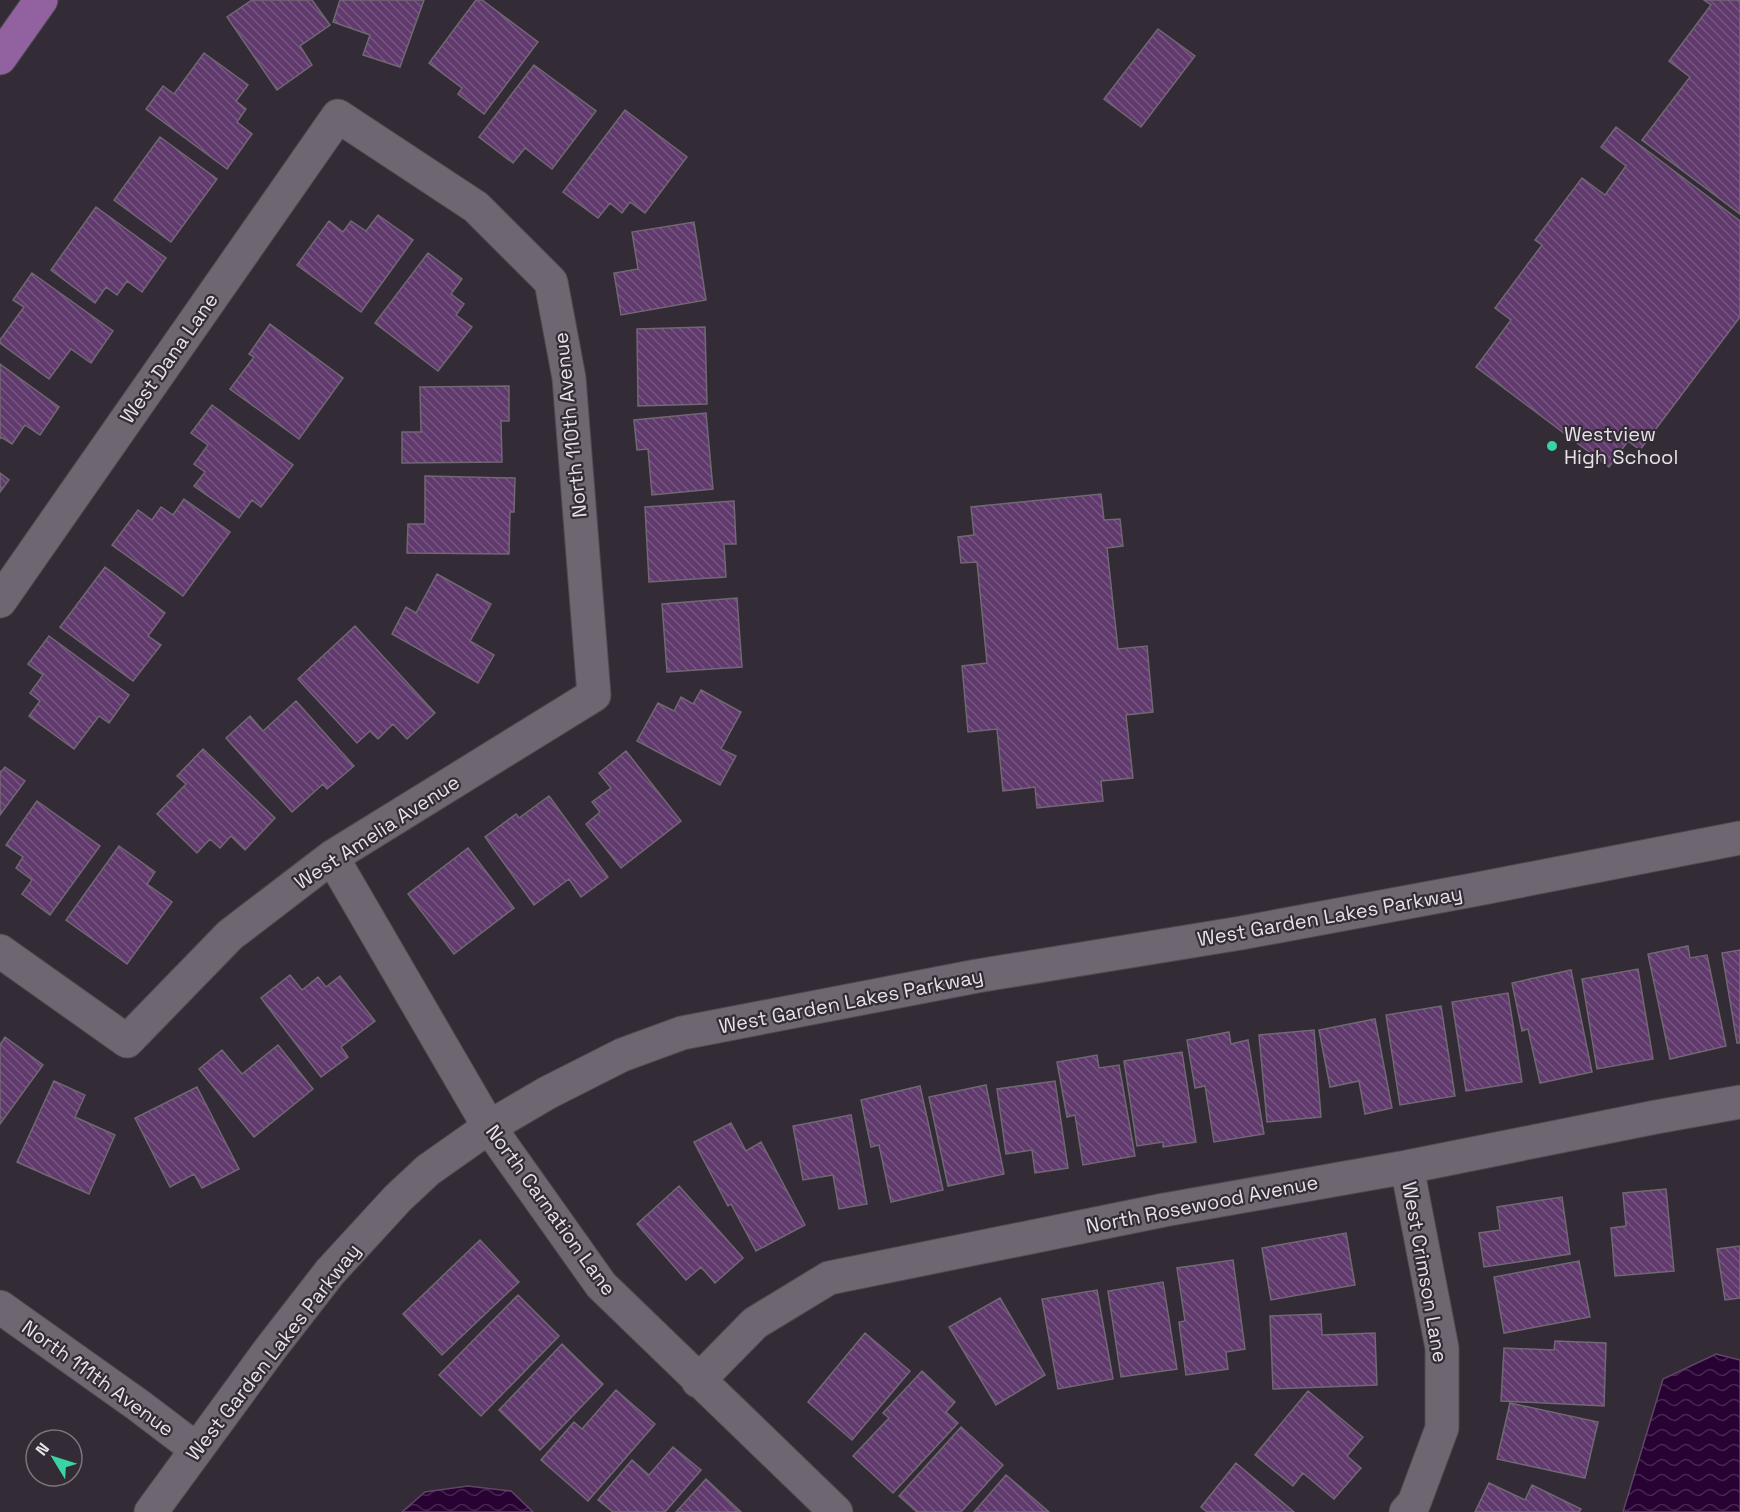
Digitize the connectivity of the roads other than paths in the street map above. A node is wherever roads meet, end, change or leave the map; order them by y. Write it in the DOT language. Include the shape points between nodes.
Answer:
graph roads {
  1 [pos="42,0"];
  2 [pos="0,58"];
  3 [pos="338,116"];
  4 [pos="0,601"];
  5 [pos="594,695"];
  6 [pos="1740,838"];
  7 [pos="333,857"];
  8 [pos="0,951"];
  9 [pos="1740,1102"];
  10 [pos="489,1127"];
  11 [pos="1407,1167"];
  12 [pos="0,1307"];
  13 [pos="698,1380"];
  14 [pos="196,1449"];
  15 [pos="151,1512"];
  16 [pos="836,1512"];
  17 [pos="1406,1512"];
  1 -- 2 [label="main road"];
  3 -- 4 [label="street, West Dana Lane"];
  3 -- 5 [label="street, North 110th Avenue" via="476,207 551,282 569,378"];
  5 -- 7 [label="street, West Amelia Avenue"];
  6 -- 10 [label="street, West Garden Lakes Parkway" via="682,1033 622,1056"];
  7 -- 8 [label="street, West Amelia Avenue" via="230,935 127,1041"];
  7 -- 10 [label="street, North Carnation Lane"];
  9 -- 11 [label="street, North Rosewood Avenue"];
  10 -- 13 [label="street, North Carnation Lane" via="601,1285"];
  10 -- 14 [label="street, West Garden Lakes Parkway" via="428,1170 366,1232 324,1280"];
  11 -- 13 [label="street, North Rosewood Avenue" via="1164,1210 829,1278 754,1323"];
  11 -- 17 [label="street, West Crimson Lane" via="1442,1347 1442,1428 1414,1503"];
  12 -- 14 [label="street, North 111th Avenue"];
  13 -- 16 [label="street, North Carnation Lane"];
  14 -- 15 [label="street, West Garden Lakes Parkway"];
}
